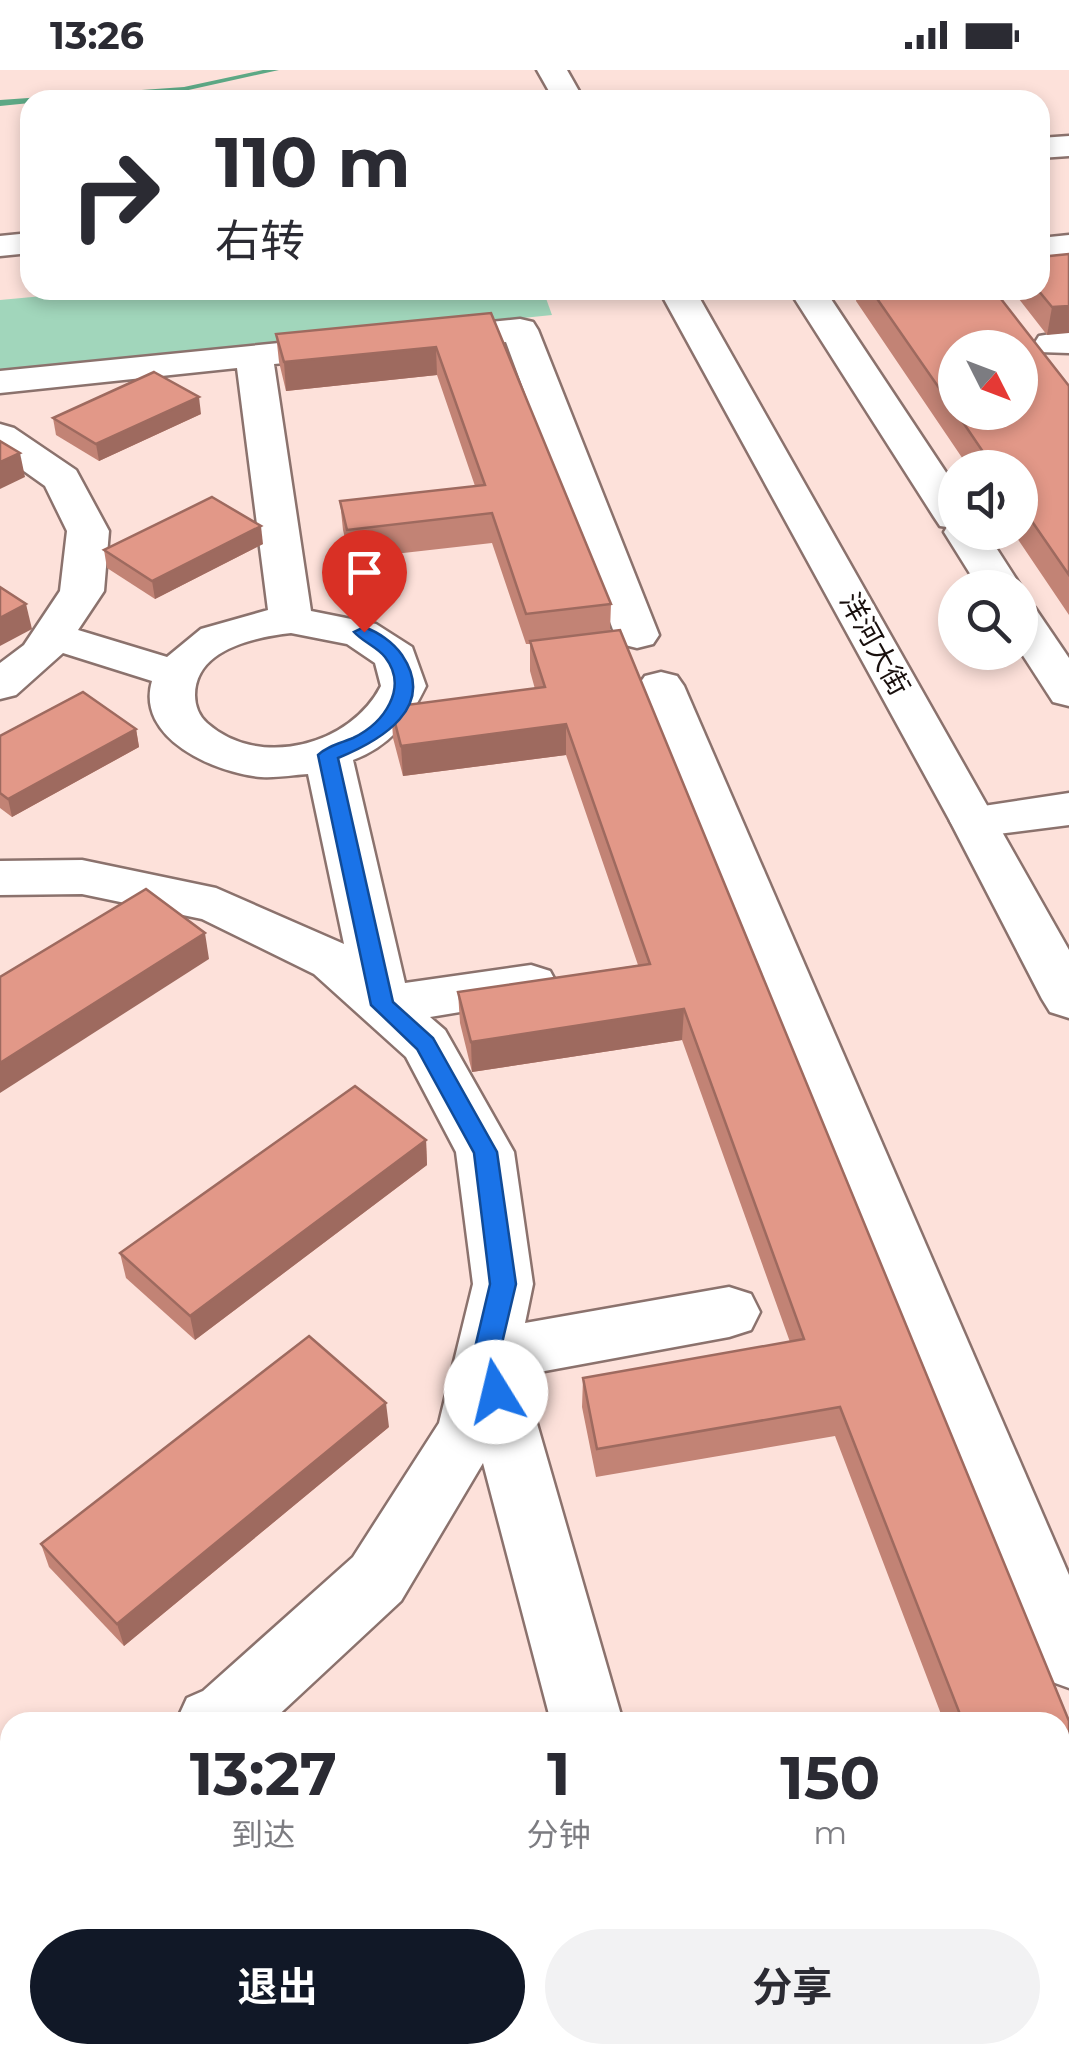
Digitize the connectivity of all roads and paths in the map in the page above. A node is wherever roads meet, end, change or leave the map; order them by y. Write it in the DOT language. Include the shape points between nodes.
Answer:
graph roads {
  1 [pos="682,300"];
  2 [pos="813,300"];
  3 [pos="254,355"];
  4 [pos="0,382"];
  5 [pos="0,436"];
  6 [pos="938,492"];
  7 [pos="291,620"];
  8 [pos="637,635"];
  9 [pos="52,636"];
  10 [pos="1038,645"];
  11 [pos="176,674"];
  12 [pos="0,685"];
  13 [pos="661,686"];
  14 [pos="1069,692"];
  15 [pos="328,755"];
  16 [pos="1069,809"];
  17 [pos="974,821"];
  18 [pos="0,878"];
  19 [pos="585,977"];
  20 [pos="1069,1000"];
  21 [pos="382,1005"];
  22 [pos="729,1312"];
  23 [pos="486,1356"];
  24 [pos="1069,1656"];
  25 [pos="231,1712"];
  26 [pos="584,1712"];
  1 -- 17 [label="street, 洋河大街"];
  2 -- 6 [label="street"];
  3 -- 4 [label="street"];
  3 -- 7 [label="street"];
  3 -- 8 [label="street" via="520,330"];
  5 -- 9 [label="street" via="62,479 88,531 82,591"];
  7 -- 11 [label="street" via="217,638"];
  7 -- 15 [label="street" via="364,632 389,649 403,671 409,717"];
  9 -- 11 [label="street"];
  9 -- 12 [label="street"];
  10 -- 14 [label="street"];
  11 -- 15 [label="street" via="170,696 175,718 219,752 253,760"];
  13 -- 24 [label="street"];
  15 -- 21 [label="street"];
  16 -- 17 [label="street"];
  17 -- 20 [label="street, 洋河大街"];
  18 -- 21 [label="street" via="82,877 216,905 333,961"];
  19 -- 21 [label="street"];
  21 -- 23 [label="street" via="426,1044 486,1152 503,1284"];
  22 -- 23 [label="street"];
  23 -- 25 [label="street" via="469,1430 377,1580"];
  23 -- 26 [label="street"];
}
